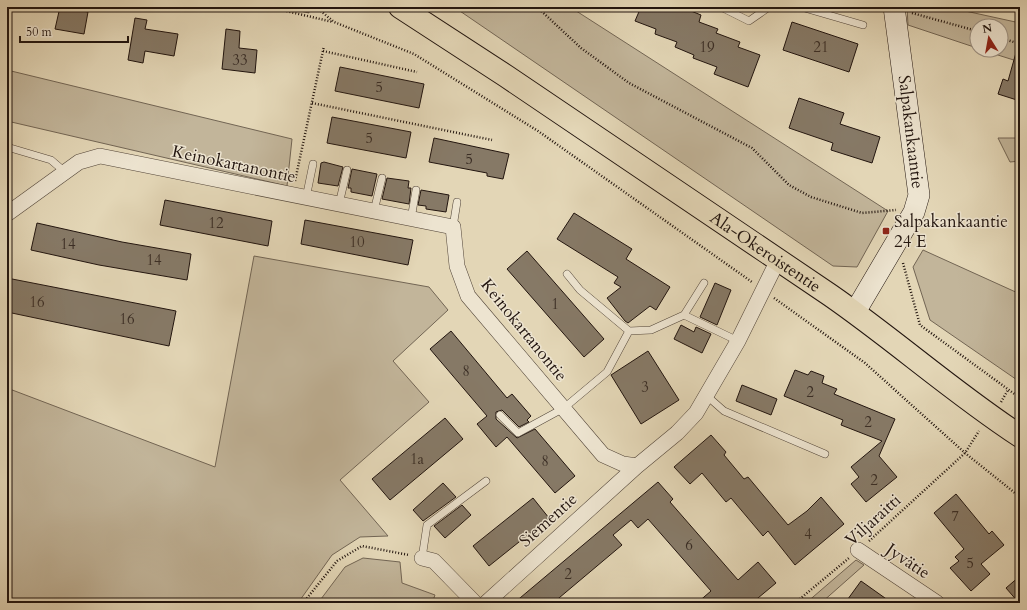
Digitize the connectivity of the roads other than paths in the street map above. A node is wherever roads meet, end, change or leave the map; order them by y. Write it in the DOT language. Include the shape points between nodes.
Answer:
graph roads {
  1 [pos="400,7"];
  2 [pos="419,7"];
  3 [pos="721,7"];
  4 [pos="769,7"];
  5 [pos="801,7"];
  6 [pos="899,9"];
  7 [pos="863,25"];
  8 [pos="506,76"];
  9 [pos="7,147"];
  10 [pos="313,164"];
  11 [pos="347,170"];
  12 [pos="65,172"];
  13 [pos="382,178"];
  14 [pos="416,190"];
  15 [pos="299,196"];
  16 [pos="457,202"];
  17 [pos="339,204"];
  18 [pos="374,211"];
  19 [pos="7,214"];
  20 [pos="412,219"];
  21 [pos="453,227"];
  22 [pos="778,260"];
  23 [pos="567,274"];
  24 [pos="704,283"];
  25 [pos="855,312"];
  26 [pos="684,315"];
  27 [pos="628,331"];
  28 [pos="738,341"];
  29 [pos="707,396"];
  30 [pos="564,408"];
  31 [pos="500,415"];
  32 [pos="1020,436"];
  33 [pos="825,454"];
  34 [pos="637,466"];
  35 [pos="486,481"];
  36 [pos="858,550"];
  37 [pos="422,558"];
  38 [pos="476,603"];
  39 [pos="486,603"];
  40 [pos="937,603"];
  1 -- 8 [label="main road, Ala-Okeroistentie"];
  2 -- 8 [label="main road, Ala-Okeroistentie"];
  3 -- 4 [label="lane" via="749,21"];
  5 -- 7 [label="lane"];
  6 -- 25 [label="street, Salpakankaantie" via="919,195 914,212"];
  8 -- 22 [label="main road, Ala-Okeroistentie"];
  9 -- 12 [label="lane" via="51,160"];
  10 -- 15 [label="lane"];
  11 -- 17 [label="lane"];
  12 -- 15 [label="street, Keinokartanontie" via="79,162 100,156"];
  12 -- 19 [label="street, Keinokartanontie"];
  13 -- 18 [label="lane"];
  14 -- 20 [label="lane"];
  15 -- 17 [label="street, Keinokartanontie"];
  16 -- 21 [label="lane"];
  17 -- 18 [label="street, Keinokartanontie"];
  18 -- 20 [label="street, Keinokartanontie"];
  20 -- 21 [label="street, Keinokartanontie"];
  21 -- 30 [label="street, Keinokartanontie" via="457,266 468,296"];
  22 -- 25 [label="main road, Ala-Okeroistentie"];
  22 -- 28 [label="street"];
  23 -- 27 [label="lane" via="580,290"];
  24 -- 26 [label="lane"];
  25 -- 32 [label="main road, Ala-Okeroistentie" via="956,392"];
  26 -- 27 [label="lane" via="651,330"];
  26 -- 28 [label="lane"];
  27 -- 30 [label="lane" via="607,372"];
  28 -- 29 [label="street"];
  29 -- 33 [label="lane" via="724,411"];
  29 -- 34 [label="street" via="678,433"];
  30 -- 31 [label="lane" via="518,433"];
  30 -- 34 [label="street, Keinokartanontie" via="603,455 623,464"];
  34 -- 39 [label="street, Siementie"];
  35 -- 37 [label="lane" via="427,525"];
  36 -- 40 [label="street, Jyvätie"];
  37 -- 38 [label="street" via="434,561"];
}
